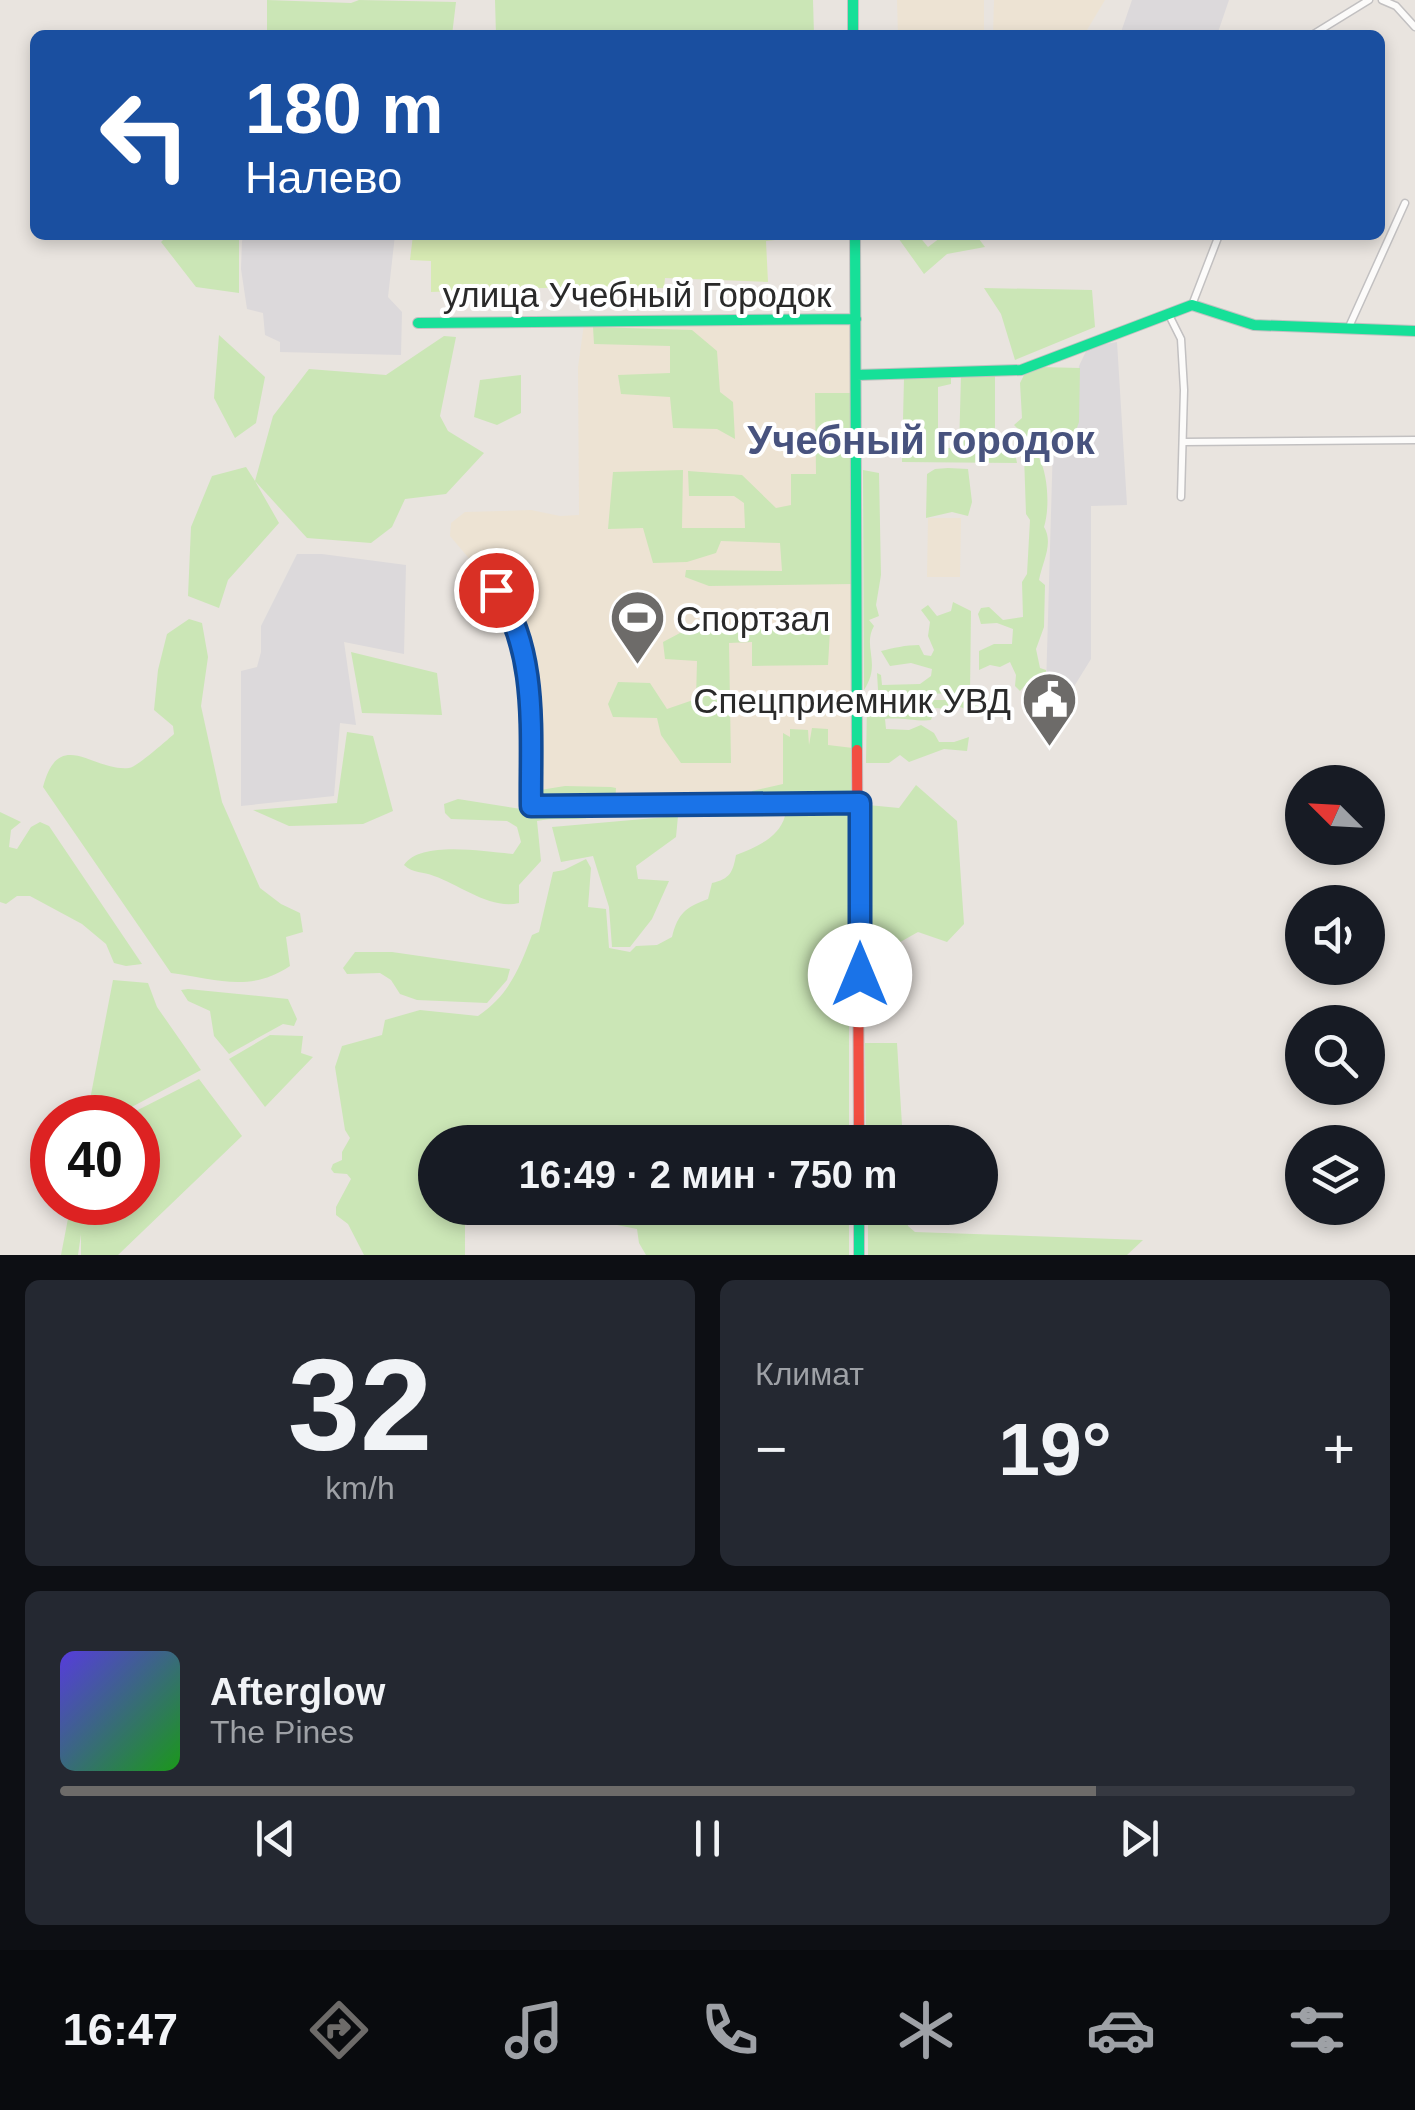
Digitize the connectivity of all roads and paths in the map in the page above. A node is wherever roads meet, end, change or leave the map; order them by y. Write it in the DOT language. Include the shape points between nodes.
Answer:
graph roads {
  1 [pos="853,0"];
  2 [pos="1369,0"];
  3 [pos="1382,0"];
  4 [pos="1415,28"];
  5 [pos="853,30"];
  6 [pos="1320,30"];
  7 [pos="1405,204"];
  8 [pos="855,240"];
  9 [pos="1217,240"];
  10 [pos="1192,305"];
  11 [pos="1167,312"];
  12 [pos="856,320"];
  13 [pos="418,323"];
  14 [pos="1348,330"];
  15 [pos="1415,331"];
  16 [pos="857,375"];
  17 [pos="1415,440"];
  18 [pos="1183,442"];
  19 [pos="1181,497"];
  20 [pos="496,590"];
  21 [pos="860,803"];
  22 [pos="859,1125"];
  23 [pos="859,1225"];
  24 [pos="859,1255"];
  1 -- 5 [label="street"];
  2 -- 6 [label="street"];
  3 -- 4 [label="street"];
  7 -- 14 [label="street"];
  8 -- 12 [label="street, улица Учебный Городок"];
  9 -- 10 [label="street"];
  10 -- 11 [label="street"];
  10 -- 14 [label="street" via="1254,325"];
  11 -- 16 [label="street" via="1021,370"];
  11 -- 18 [label="street" via="1181,339"];
  12 -- 13 [label="street, улица Учебный Городок"];
  12 -- 16 [label="street, улица Учебный Городок"];
  14 -- 15 [label="street"];
  16 -- 21 [label="street, улица Учебный Городок"];
  17 -- 18 [label="street"];
  18 -- 19 [label="street"];
  20 -- 21 [label="street" via="526,668 531,806"];
  21 -- 22 [label="street, улица Учебный Городок"];
  23 -- 24 [label="street"];
}
